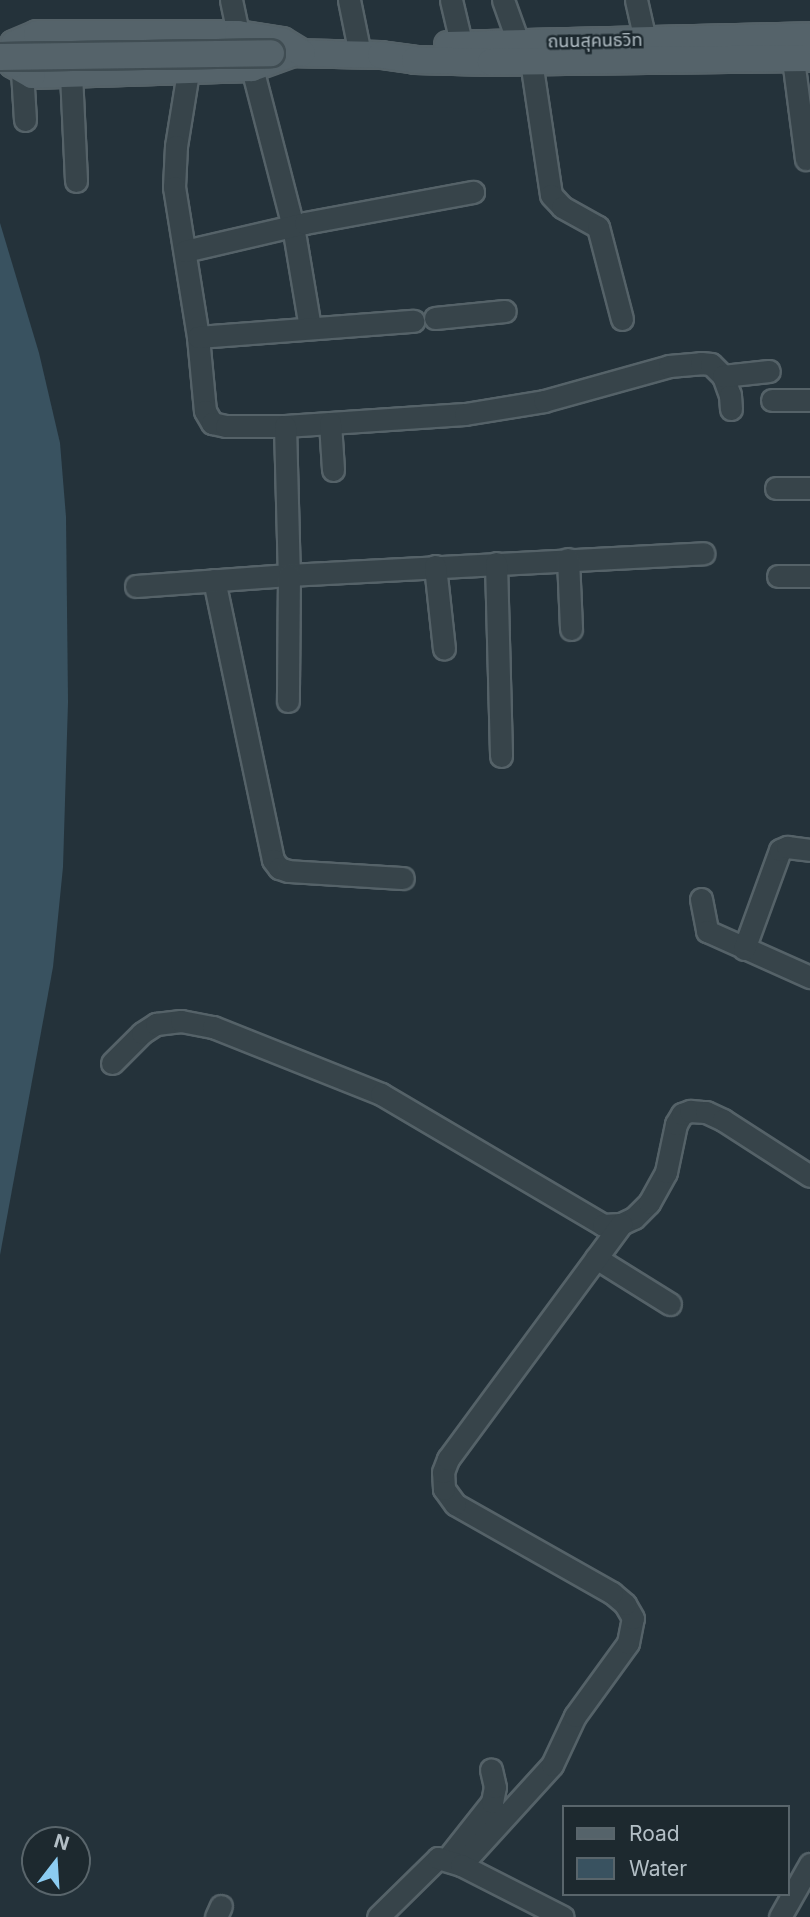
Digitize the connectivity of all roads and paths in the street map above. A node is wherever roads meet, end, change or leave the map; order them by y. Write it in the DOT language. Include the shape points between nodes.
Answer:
graph roads {
  1 [pos="231,0"];
  2 [pos="349,0"];
  3 [pos="451,0"];
  4 [pos="503,0"];
  5 [pos="636,0"];
  6 [pos="238,34"];
  7 [pos="810,36"];
  8 [pos="645,40"];
  9 [pos="750,48"];
  10 [pos="524,52"];
  11 [pos="464,53"];
  12 [pos="371,54"];
  13 [pos="0,57"];
  14 [pos="279,57"];
  15 [pos="801,59"];
  16 [pos="22,71"];
  17 [pos="188,72"];
  18 [pos="71,74"];
  19 [pos="25,120"];
  20 [pos="806,159"];
  21 [pos="76,181"];
  22 [pos="473,192"];
  23 [pos="293,226"];
  24 [pos="185,251"];
  25 [pos="505,311"];
  26 [pos="435,318"];
  27 [pos="622,319"];
  28 [pos="413,321"];
  29 [pos="310,328"];
  30 [pos="198,337"];
  31 [pos="769,371"];
  32 [pos="723,376"];
  33 [pos="772,400"];
  34 [pos="810,400"];
  35 [pos="731,409"];
  36 [pos="330,423"];
  37 [pos="285,426"];
  38 [pos="332,470"];
  39 [pos="776,488"];
  40 [pos="810,488"];
  41 [pos="703,553"];
  42 [pos="568,559"];
  43 [pos="496,563"];
  44 [pos="435,566"];
  45 [pos="289,575"];
  46 [pos="778,576"];
  47 [pos="810,576"];
  48 [pos="214,580"];
  49 [pos="136,586"];
  50 [pos="571,629"];
  51 [pos="444,649"];
  52 [pos="288,701"];
  53 [pos="501,756"];
  54 [pos="810,850"];
  55 [pos="402,878"];
  56 [pos="701,899"];
  57 [pos="744,949"];
  58 [pos="810,977"];
  59 [pos="112,1063"];
  60 [pos="810,1177"];
  61 [pos="621,1224"];
  62 [pos="596,1258"];
  63 [pos="670,1304"];
  64 [pos="491,1769"];
  65 [pos="454,1862"];
  66 [pos="810,1864"];
  67 [pos="377,1917"];
  68 [pos="563,1917"];
  69 [pos="780,1917"];
  1 -- 6 [label="street"];
  2 -- 12 [label="street"];
  3 -- 11 [label="street"];
  4 -- 10 [label="street"];
  5 -- 8 [label="street"];
  6 -- 14 [label="main road" via="282,41"];
  6 -- 16 [label="main road" via="37,34 14,44 13,64"];
  7 -- 9 [label="main road, ถนนสุคนธวิท"];
  8 -- 9 [label="main road, ถนนสุคนธวิท"];
  8 -- 10 [label="main road, ถนนสุคนธวิท"];
  9 -- 10 [label="main road, ถนนสุคนธวิท"];
  9 -- 15 [label="main road, ถนนสุคนธวิท"];
  10 -- 11 [label="main road, ถนนสุคนธวิท"];
  10 -- 27 [label="street" via="551,195 598,227"];
  11 -- 12 [label="main road, ถนนสุคนธวิท" via="418,46"];
  12 -- 14 [label="main road, ถนนสุคนธวิท"];
  13 -- 14 [label="main road, ถนนสุคนธวิท, bridge"];
  14 -- 17 [label="main road"];
  14 -- 23 [label="street"];
  15 -- 20 [label="street"];
  16 -- 18 [label="main road"];
  16 -- 19 [label="street"];
  17 -- 18 [label="main road"];
  17 -- 24 [label="street" via="174,187"];
  18 -- 21 [label="street"];
  22 -- 23 [label="street"];
  23 -- 24 [label="street"];
  23 -- 29 [label="street"];
  24 -- 30 [label="street"];
  25 -- 26 [label="street"];
  28 -- 29 [label="street"];
  29 -- 30 [label="street"];
  30 -- 37 [label="street" via="205,411 212,423"];
  31 -- 32 [label="street"];
  32 -- 35 [label="street"];
  32 -- 36 [label="street" via="711,364 669,366 544,401 465,414"];
  33 -- 34 [label="street"];
  36 -- 37 [label="street"];
  36 -- 38 [label="street"];
  37 -- 45 [label="street"];
  39 -- 40 [label="street"];
  41 -- 42 [label="street"];
  42 -- 43 [label="street"];
  42 -- 50 [label="street"];
  43 -- 44 [label="street"];
  43 -- 53 [label="street"];
  44 -- 45 [label="street"];
  44 -- 51 [label="street"];
  45 -- 48 [label="street"];
  45 -- 52 [label="street"];
  46 -- 47 [label="street"];
  48 -- 49 [label="street"];
  48 -- 55 [label="street" via="273,860 288,871"];
  54 -- 57 [label="street" via="780,850"];
  56 -- 57 [label="street" via="707,931"];
  57 -- 58 [label="street"];
  59 -- 61 [label="street" via="156,1024 181,1021 213,1027 381,1094 582,1214 603,1225"];
  60 -- 61 [label="street" via="723,1120 690,1111 676,1124 666,1172 657,1190 634,1218"];
  61 -- 62 [label="street"];
  62 -- 63 [label="street"];
  62 -- 65 [label="street" via="448,1459 444,1489 479,1520 612,1593 625,1604 633,1629 618,1658 575,1716 552,1766"];
  64 -- 65 [label="street" via="492,1802"];
  65 -- 67 [label="street" via="438,1858 429,1864"];
  65 -- 68 [label="street"];
  66 -- 69 [label="street"];
}
